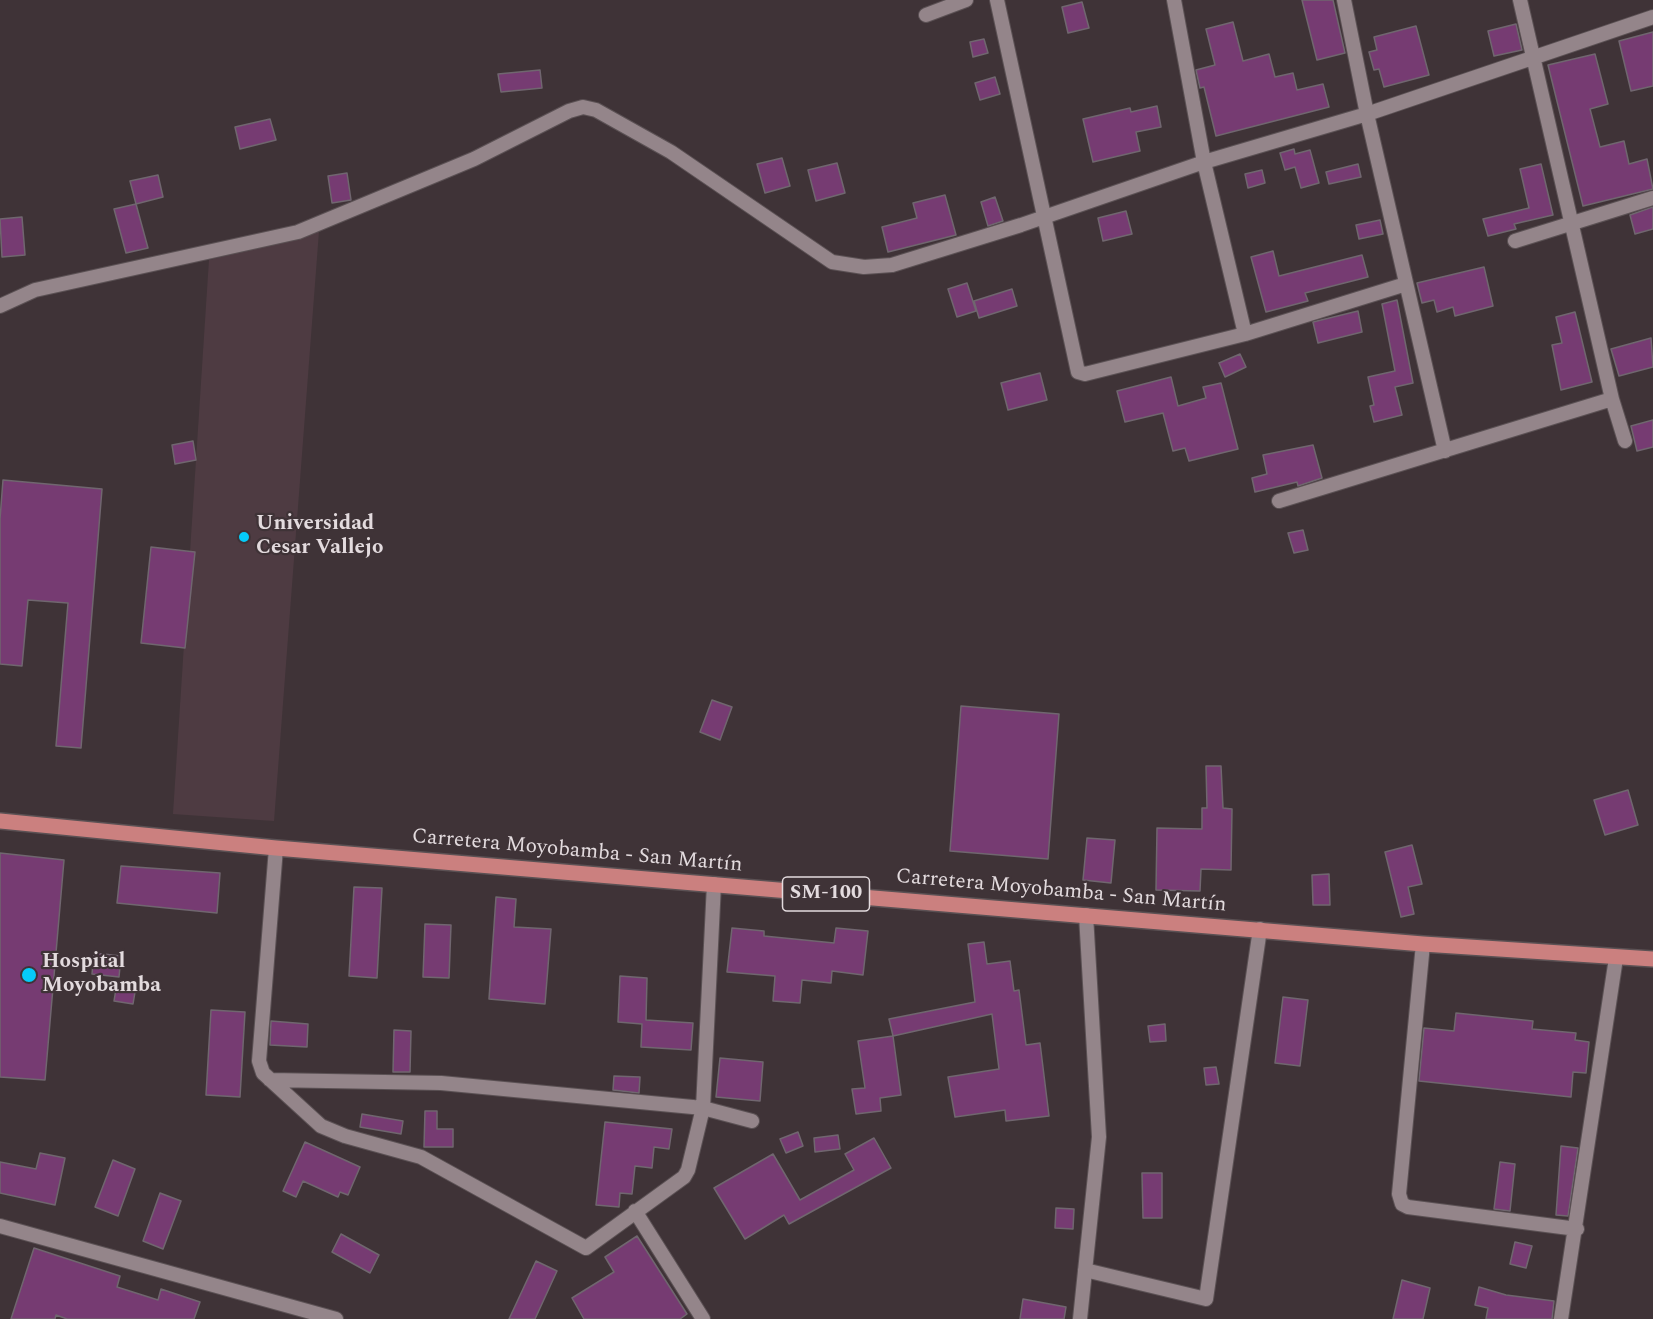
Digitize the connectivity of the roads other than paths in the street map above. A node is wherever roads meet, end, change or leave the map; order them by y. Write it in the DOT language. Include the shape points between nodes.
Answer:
graph roads {
  1 [pos="966,0"];
  2 [pos="996,0"];
  3 [pos="1174,0"];
  4 [pos="1344,0"];
  5 [pos="1520,0"];
  6 [pos="926,15"];
  7 [pos="1653,16"];
  8 [pos="1533,59"];
  9 [pos="1367,114"];
  10 [pos="1204,162"];
  11 [pos="1653,198"];
  12 [pos="1043,215"];
  13 [pos="1572,222"];
  14 [pos="1515,241"];
  15 [pos="1406,284"];
  16 [pos="0,306"];
  17 [pos="1245,334"];
  18 [pos="1612,399"];
  19 [pos="1624,441"];
  20 [pos="1445,451"];
  21 [pos="1279,501"];
  22 [pos="0,821"];
  23 [pos="276,848"];
  24 [pos="714,884"];
  25 [pos="1086,915"];
  26 [pos="1260,929"];
  27 [pos="1423,944"];
  28 [pos="1616,958"];
  29 [pos="1653,959"];
  30 [pos="270,1080"];
  31 [pos="703,1108"];
  32 [pos="752,1121"];
  33 [pos="635,1211"];
  34 [pos="0,1226"];
  35 [pos="1577,1229"];
  36 [pos="1085,1270"];
  37 [pos="336,1319"];
  38 [pos="703,1319"];
  39 [pos="1080,1319"];
  40 [pos="1561,1319"];
  1 -- 6 [label="street"];
  2 -- 12 [label="street"];
  3 -- 10 [label="street"];
  4 -- 9 [label="street"];
  5 -- 8 [label="street"];
  7 -- 8 [label="street"];
  8 -- 9 [label="street"];
  8 -- 13 [label="street"];
  9 -- 10 [label="street"];
  9 -- 15 [label="street"];
  10 -- 12 [label="street"];
  10 -- 17 [label="street"];
  11 -- 13 [label="street"];
  12 -- 16 [label="street" via="892,265 864,267 832,262 671,152 596,110 583,107 474,159 298,232 35,291"];
  12 -- 17 [label="street" via="1078,372 1085,374"];
  13 -- 14 [label="street"];
  13 -- 18 [label="street"];
  15 -- 17 [label="street"];
  15 -- 20 [label="street"];
  18 -- 19 [label="street"];
  18 -- 20 [label="street"];
  20 -- 21 [label="street"];
  22 -- 23 [label="main road, Carretera Moyobamba - San Martín / SM-100"];
  23 -- 24 [label="main road, Carretera Moyobamba - San Martín / SM-100"];
  23 -- 30 [label="street" via="259,1061 262,1073"];
  24 -- 25 [label="main road, Carretera Moyobamba - San Martín / SM-100"];
  24 -- 31 [label="street"];
  25 -- 26 [label="main road, Carretera Moyobamba - San Martín / SM-100"];
  25 -- 36 [label="street" via="1099,1137"];
  26 -- 27 [label="main road, Carretera Moyobamba - San Martín / SM-100"];
  26 -- 36 [label="street" via="1206,1299"];
  27 -- 28 [label="main road, Carretera Moyobamba - San Martín / SM-100"];
  27 -- 35 [label="street" via="1399,1194 1402,1204"];
  28 -- 29 [label="main road, Carretera Moyobamba - San Martín / SM-100"];
  28 -- 35 [label="street"];
  30 -- 31 [label="street" via="441,1083"];
  30 -- 33 [label="street" via="321,1126 421,1157 582,1247 591,1246"];
  31 -- 32 [label="street"];
  31 -- 33 [label="street" via="686,1174"];
  33 -- 38 [label="street"];
  34 -- 37 [label="street"];
  35 -- 40 [label="street"];
  36 -- 39 [label="street"];
}
